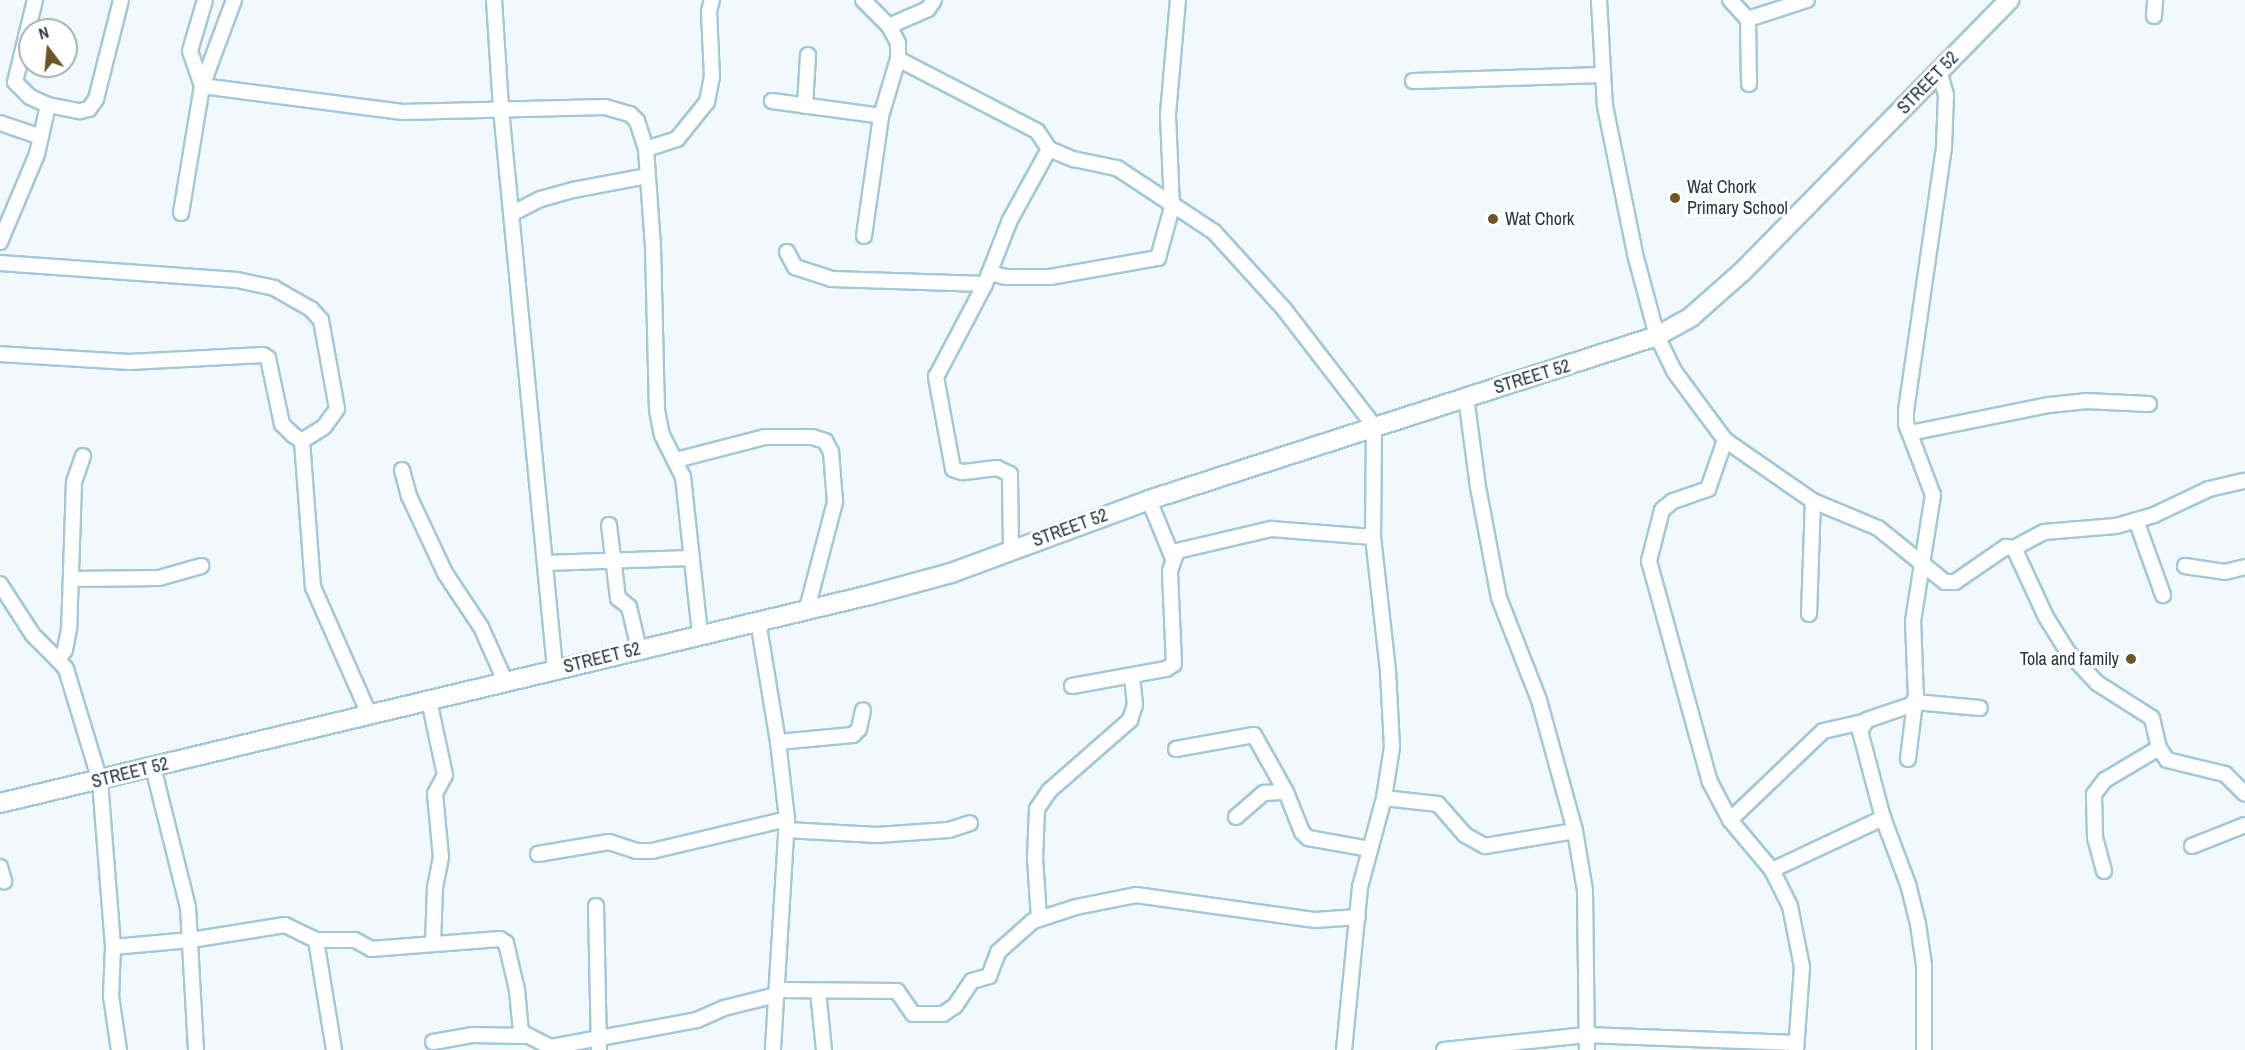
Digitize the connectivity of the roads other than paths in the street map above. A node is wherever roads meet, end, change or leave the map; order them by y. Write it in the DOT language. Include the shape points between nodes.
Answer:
graph roads {
  1 [pos="35,0"];
  2 [pos="121,0"];
  3 [pos="205,0"];
  4 [pos="234,0"];
  5 [pos="494,0"];
  6 [pos="712,0"];
  7 [pos="863,0"];
  8 [pos="934,0"];
  9 [pos="1178,0"];
  10 [pos="1599,0"];
  11 [pos="1730,0"];
  12 [pos="1807,0"];
  13 [pos="2009,0"];
  14 [pos="2155,0"];
  15 [pos="2154,16"];
  16 [pos="1748,19"];
  17 [pos="889,26"];
  18 [pos="808,55"];
  19 [pos="898,59"];
  20 [pos="1939,71"];
  21 [pos="1603,75"];
  22 [pos="1413,81"];
  23 [pos="1749,84"];
  24 [pos="202,86"];
  25 [pos="772,101"];
  26 [pos="48,105"];
  27 [pos="805,106"];
  28 [pos="501,109"];
  29 [pos="881,116"];
  30 [pos="0,123"];
  31 [pos="41,137"];
  32 [pos="646,149"];
  33 [pos="1049,149"];
  34 [pos="647,176"];
  35 [pos="1172,207"];
  36 [pos="181,213"];
  37 [pos="511,214"];
  38 [pos="864,236"];
  39 [pos="0,242"];
  40 [pos="787,252"];
  41 [pos="0,263"];
  42 [pos="987,278"];
  43 [pos="1657,336"];
  44 [pos="0,354"];
  45 [pos="1466,398"];
  46 [pos="2149,404"];
  47 [pos="1374,426"];
  48 [pos="1910,433"];
  49 [pos="1725,440"];
  50 [pos="302,441"];
  51 [pos="83,456"];
  52 [pos="676,460"];
  53 [pos="402,470"];
  54 [pos="2245,481"];
  55 [pos="1149,500"];
  56 [pos="1813,501"];
  57 [pos="2136,520"];
  58 [pos="609,525"];
  59 [pos="1373,537"];
  60 [pos="2014,548"];
  61 [pos="1011,550"];
  62 [pos="1172,556"];
  63 [pos="690,558"];
  64 [pos="612,559"];
  65 [pos="545,563"];
  66 [pos="201,566"];
  67 [pos="2185,566"];
  68 [pos="1922,567"];
  69 [pos="2245,567"];
  70 [pos="72,579"];
  71 [pos="0,584"];
  72 [pos="2163,595"];
  73 [pos="807,609"];
  74 [pos="1809,614"];
  75 [pos="758,621"];
  76 [pos="700,634"];
  77 [pos="639,649"];
  78 [pos="58,660"];
  79 [pos="555,669"];
  80 [pos="1132,675"];
  81 [pos="505,681"];
  82 [pos="1072,686"];
  83 [pos="429,700"];
  84 [pos="1916,702"];
  85 [pos="1980,708"];
  86 [pos="863,710"];
  87 [pos="369,714"];
  88 [pos="1863,722"];
  89 [pos="778,742"];
  90 [pos="2159,748"];
  91 [pos="1176,749"];
  92 [pos="1908,759"];
  93 [pos="153,767"];
  94 [pos="100,781"];
  95 [pos="1286,792"];
  96 [pos="2245,794"];
  97 [pos="1384,798"];
  98 [pos="0,804"];
  99 [pos="1236,817"];
  100 [pos="1883,818"];
  101 [pos="1730,820"];
  102 [pos="970,822"];
  103 [pos="787,824"];
  104 [pos="2245,825"];
  105 [pos="1575,831"];
  106 [pos="2192,846"];
  107 [pos="1369,849"];
  108 [pos="538,854"];
  109 [pos="0,867"];
  110 [pos="1772,870"];
  111 [pos="2104,871"];
  112 [pos="4,881"];
  113 [pos="596,906"];
  114 [pos="1039,918"];
  115 [pos="1358,918"];
  116 [pos="191,940"];
  117 [pos="316,940"];
  118 [pos="433,944"];
  119 [pos="113,947"];
  120 [pos="818,991"];
  121 [pos="776,992"];
  122 [pos="1587,1035"];
  123 [pos="524,1036"];
  124 [pos="434,1042"];
  125 [pos="599,1045"];
  126 [pos="1796,1046"];
  127 [pos="119,1050"];
  128 [pos="196,1050"];
  129 [pos="334,1050"];
  130 [pos="773,1050"];
  131 [pos="824,1050"];
  132 [pos="1344,1050"];
  133 [pos="1444,1050"];
  134 [pos="1587,1050"];
  135 [pos="1924,1050"];
  1 -- 26 [label="street" via="15,82 30,97"];
  2 -- 26 [label="street" via="94,106 80,111"];
  3 -- 24 [label="street" via="190,51"];
  4 -- 24 [label="street"];
  5 -- 28 [label="street"];
  6 -- 32 [label="street" via="712,77 707,102 677,139"];
  7 -- 17 [label="street"];
  8 -- 17 [label="street" via="928,9"];
  9 -- 35 [label="street" via="1168,114"];
  10 -- 21 [label="street"];
  11 -- 16 [label="street"];
  12 -- 16 [label="street"];
  13 -- 20 [label="street, STREET 52"];
  14 -- 15 [label="street"];
  16 -- 23 [label="street"];
  17 -- 19 [label="street" via="898,43"];
  18 -- 27 [label="street"];
  19 -- 29 [label="street"];
  19 -- 33 [label="street" via="1037,131"];
  20 -- 43 [label="street, STREET 52" via="1720,292 1691,317"];
  20 -- 48 [label="street" via="1946,95 1944,147 1908,384 1906,418"];
  21 -- 22 [label="street"];
  21 -- 43 [label="street" via="1605,106 1635,254"];
  24 -- 28 [label="street" via="402,112"];
  24 -- 36 [label="street"];
  25 -- 27 [label="street"];
  26 -- 31 [label="street"];
  27 -- 29 [label="street"];
  28 -- 32 [label="street" via="617,109 637,121"];
  28 -- 37 [label="street"];
  29 -- 38 [label="street"];
  30 -- 31 [label="street"];
  31 -- 39 [label="street" via="24,191"];
  32 -- 34 [label="street"];
  33 -- 35 [label="street" via="1073,159 1117,168"];
  33 -- 42 [label="street" via="1010,220"];
  34 -- 37 [label="street" via="573,190 541,199"];
  34 -- 52 [label="street" via="653,247 654,379 662,435"];
  35 -- 42 [label="street" via="1155,261 1050,278"];
  35 -- 47 [label="street" via="1214,232 1278,303"];
  37 -- 65 [label="street"];
  40 -- 42 [label="street" via="795,267 831,279"];
  41 -- 50 [label="street" via="237,280 274,288 298,300 321,320 337,409 324,427"];
  42 -- 61 [label="street" via="939,370 937,386 953,469 997,468 1010,474"];
  43 -- 45 [label="street, STREET 52"];
  43 -- 49 [label="street" via="1674,371"];
  44 -- 50 [label="street" via="129,362 263,355 268,358 282,424"];
  45 -- 47 [label="street, STREET 52"];
  45 -- 105 [label="street" via="1479,497 1499,598 1539,700"];
  46 -- 48 [label="street" via="2085,401 2049,405"];
  47 -- 55 [label="street, STREET 52"];
  47 -- 59 [label="street"];
  48 -- 68 [label="street" via="1933,495"];
  49 -- 56 [label="street"];
  49 -- 101 [label="street" via="1712,484 1662,510 1649,555 1693,729 1710,782"];
  50 -- 87 [label="street" via="313,587"];
  51 -- 70 [label="street" via="74,482"];
  52 -- 63 [label="street" via="683,477"];
  52 -- 73 [label="street" via="765,437 812,437 825,441 831,452 835,502"];
  53 -- 81 [label="street" via="409,496 445,573 481,627"];
  54 -- 57 [label="street" via="2209,489"];
  55 -- 61 [label="street, STREET 52"];
  55 -- 62 [label="street"];
  56 -- 68 [label="street" via="1878,528"];
  56 -- 74 [label="street"];
  57 -- 60 [label="street" via="2103,529 2044,532"];
  57 -- 72 [label="street"];
  58 -- 64 [label="street"];
  59 -- 62 [label="street" via="1271,529 1183,548"];
  59 -- 97 [label="street" via="1389,671 1391,736"];
  60 -- 68 [label="street" via="2006,547 1950,583"];
  60 -- 90 [label="street" via="2067,651 2097,683 2152,718"];
  61 -- 73 [label="street, STREET 52" via="951,573"];
  62 -- 80 [label="street" via="1171,615 1177,657 1171,668"];
  63 -- 64 [label="street"];
  63 -- 76 [label="street"];
  64 -- 65 [label="street"];
  64 -- 77 [label="street" via="618,598 629,607"];
  65 -- 79 [label="street"];
  66 -- 70 [label="street" via="159,578"];
  67 -- 69 [label="street" via="2225,572"];
  68 -- 84 [label="street" via="1914,621"];
  70 -- 78 [label="street" via="69,629 65,650"];
  71 -- 78 [label="street" via="33,635"];
  73 -- 75 [label="street, STREET 52"];
  75 -- 76 [label="street, STREET 52"];
  75 -- 89 [label="street"];
  76 -- 77 [label="street, STREET 52"];
  77 -- 79 [label="street, STREET 52"];
  78 -- 94 [label="street" via="66,669"];
  79 -- 81 [label="street, STREET 52"];
  80 -- 82 [label="street"];
  80 -- 114 [label="street" via="1135,705 1130,720 1049,791 1037,809"];
  81 -- 83 [label="street, STREET 52"];
  83 -- 87 [label="street, STREET 52"];
  83 -- 118 [label="street" via="446,775 435,794 441,857 435,888"];
  84 -- 85 [label="street"];
  84 -- 88 [label="street"];
  84 -- 92 [label="street"];
  86 -- 89 [label="street" via="859,729 853,735"];
  87 -- 93 [label="street, STREET 52"];
  88 -- 100 [label="street" via="1861,734"];
  88 -- 101 [label="street" via="1823,731"];
  89 -- 103 [label="street"];
  90 -- 96 [label="street" via="2167,760 2224,774"];
  90 -- 111 [label="street" via="2105,780 2094,794 2095,838"];
  91 -- 95 [label="street" via="1254,735"];
  93 -- 94 [label="street, STREET 52"];
  93 -- 116 [label="street" via="188,907"];
  94 -- 98 [label="street, STREET 52"];
  94 -- 119 [label="street"];
  95 -- 99 [label="street" via="1264,793"];
  95 -- 107 [label="street" via="1308,838"];
  97 -- 105 [label="street" via="1438,804 1465,835 1485,846"];
  97 -- 107 [label="street"];
  100 -- 110 [label="street"];
  100 -- 135 [label="street" via="1909,887 1918,924 1924,965"];
  101 -- 110 [label="street"];
  102 -- 103 [label="street" via="949,830 878,835"];
  103 -- 108 [label="street" via="652,851 636,851 609,842"];
  103 -- 121 [label="street"];
  104 -- 106 [label="street"];
  105 -- 122 [label="street" via="1586,891"];
  107 -- 115 [label="street"];
  109 -- 112 [label="street"];
  110 -- 126 [label="street" via="1790,906 1798,935 1801,989"];
  113 -- 125 [label="street"];
  114 -- 115 [label="street" via="1076,907 1147,895 1315,920"];
  114 -- 120 [label="street" via="998,952 989,976 972,981 955,1006 943,1014 913,1014 897,991"];
  115 -- 132 [label="street"];
  116 -- 117 [label="street" via="285,925"];
  116 -- 119 [label="street"];
  116 -- 128 [label="street"];
  117 -- 118 [label="street" via="355,940 371,949"];
  117 -- 129 [label="street"];
  118 -- 123 [label="street" via="492,939 506,943"];
  119 -- 127 [label="street" via="111,996"];
  120 -- 121 [label="street"];
  120 -- 131 [label="street"];
  121 -- 125 [label="street" via="697,1020"];
  121 -- 130 [label="street"];
  122 -- 126 [label="street" via="1764,1041"];
  122 -- 133 [label="street"];
  122 -- 134 [label="street"];
  123 -- 124 [label="street" via="470,1035"];
  123 -- 125 [label="street" via="551,1047"];
}
